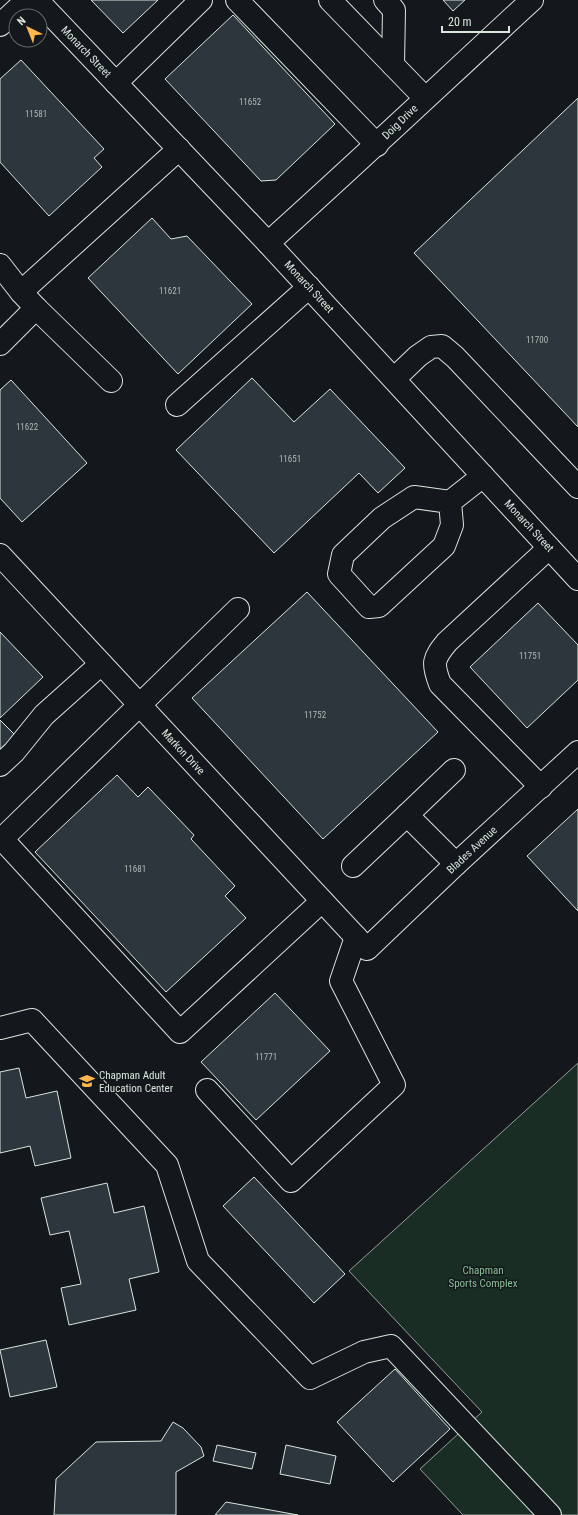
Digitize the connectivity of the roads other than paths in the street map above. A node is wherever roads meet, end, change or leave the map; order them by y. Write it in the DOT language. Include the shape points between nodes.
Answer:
graph roads {
  1 [pos="27,0"];
  2 [pos="36,0"];
  3 [pos="201,0"];
  4 [pos="237,0"];
  5 [pos="330,0"];
  6 [pos="385,0"];
  7 [pos="532,0"];
  8 [pos="0,24"];
  9 [pos="393,65"];
  10 [pos="116,83"];
  11 [pos="425,98"];
  12 [pos="377,145"];
  13 [pos="179,149"];
  14 [pos="268,243"];
  15 [pos="0,266"];
  16 [pos="0,283"];
  17 [pos="309,286"];
  18 [pos="21,292"];
  19 [pos="36,308"];
  20 [pos="0,344"];
  21 [pos="394,379"];
  22 [pos="111,381"];
  23 [pos="177,405"];
  24 [pos="483,476"];
  25 [pos="578,486"];
  26 [pos="450,502"];
  27 [pos="549,548"];
  28 [pos="0,555"];
  29 [pos="578,579"];
  30 [pos="238,609"];
  31 [pos="101,664"];
  32 [pos="139,705"];
  33 [pos="578,752"];
  34 [pos="0,765"];
  35 [pos="454,770"];
  36 [pos="541,787"];
  37 [pos="407,815"];
  38 [pos="456,864"];
  39 [pos="353,866"];
  40 [pos="322,901"];
  41 [pos="361,943"];
  42 [pos="0,1028"];
  43 [pos="207,1090"];
  44 [pos="550,1515"];
  1 -- 8 [label="street"];
  2 -- 10 [label="street, Monarch Street"];
  3 -- 10 [label="street"];
  4 -- 12 [label="street"];
  5 -- 9 [label="street"];
  6 -- 9 [label="street" via="394,10"];
  7 -- 11 [label="street, Doig Drive"];
  9 -- 11 [label="street"];
  10 -- 13 [label="street, Monarch Street"];
  11 -- 12 [label="street, Doig Drive"];
  12 -- 14 [label="street, Doig Drive"];
  13 -- 14 [label="street, Monarch Street"];
  13 -- 18 [label="street"];
  14 -- 17 [label="street, Monarch Street"];
  15 -- 18 [label="street"];
  16 -- 18 [label="street"];
  17 -- 21 [label="street, Monarch Street"];
  17 -- 23 [label="street"];
  18 -- 19 [label="street"];
  19 -- 20 [label="street"];
  19 -- 22 [label="street"];
  21 -- 24 [label="street, Monarch Street"];
  21 -- 25 [label="street" via="431,347 442,346"];
  24 -- 26 [label="street"];
  24 -- 27 [label="street, Monarch Street"];
  26 -- 26 [label="street" via="414,497 382,518 343,555 339,574 369,607 379,606 444,546 452,525"];
  27 -- 29 [label="street, Monarch Street"];
  27 -- 36 [label="street" via="448,642 437,655 434,669 440,684"];
  28 -- 31 [label="street, Markon Drive"];
  30 -- 32 [label="street"];
  31 -- 32 [label="street, Markon Drive"];
  31 -- 34 [label="street" via="44,715"];
  32 -- 40 [label="street, Markon Drive"];
  32 -- 40 [label="street" via="2,839 180,1032"];
  33 -- 36 [label="street, Blades Avenue"];
  35 -- 37 [label="street"];
  36 -- 38 [label="street, Blades Avenue"];
  37 -- 38 [label="street"];
  37 -- 39 [label="street"];
  38 -- 41 [label="street, Blades Avenue"];
  40 -- 41 [label="street, Markon Drive"];
  41 -- 43 [label="street" via="341,981 394,1085 291,1181"];
  42 -- 44 [label="street" via="32,1020 167,1165 198,1261 310,1378 364,1352 391,1346"];
}
